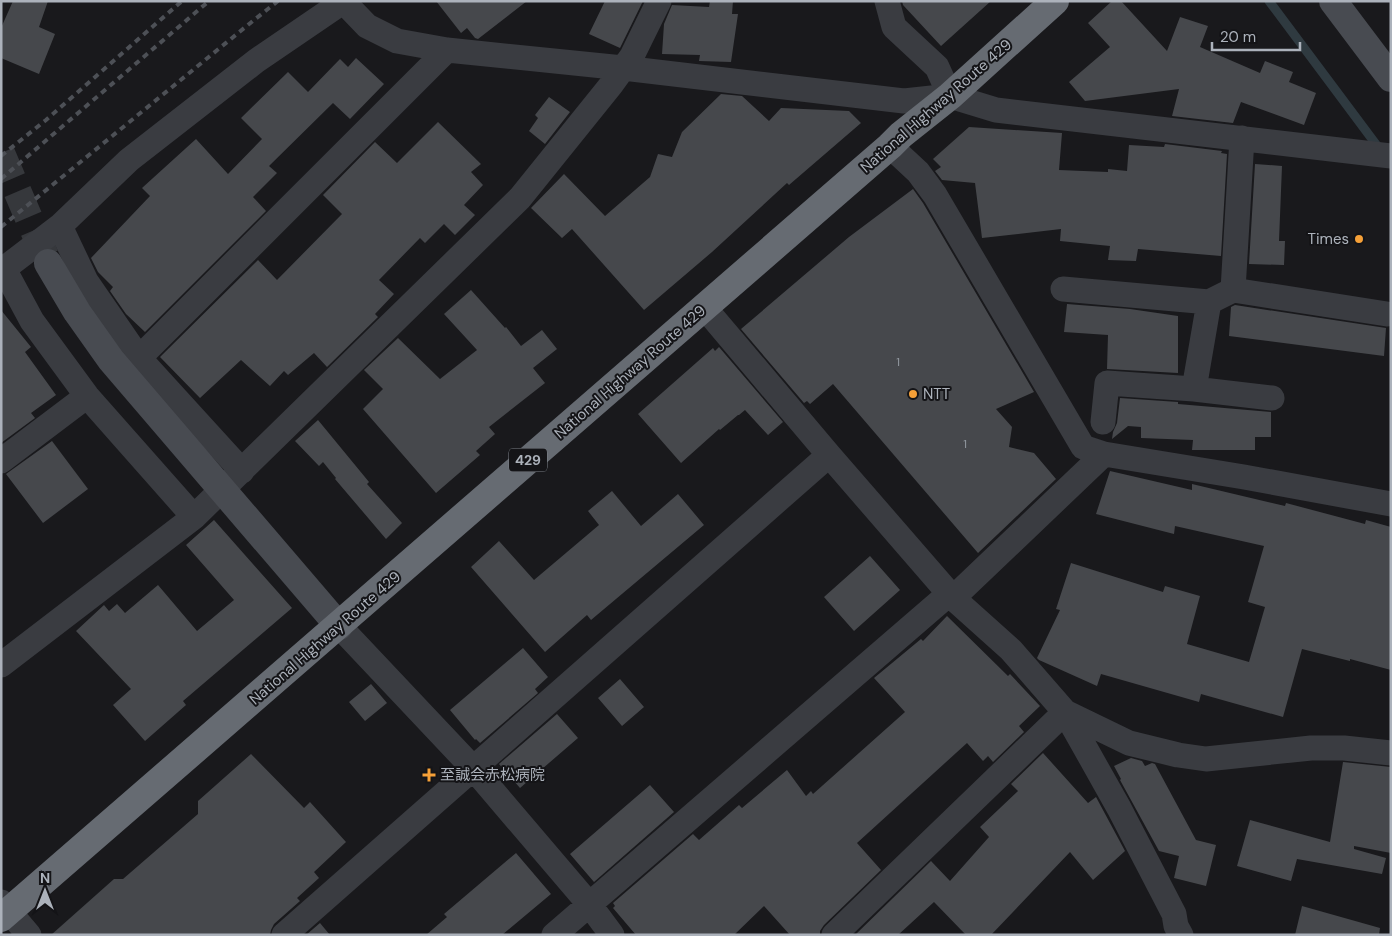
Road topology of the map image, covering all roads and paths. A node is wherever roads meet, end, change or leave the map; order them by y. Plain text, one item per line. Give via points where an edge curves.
1 (344, 1) edge
2 (659, 1) edge
3 (887, 1) edge
4 (1055, 1) edge
5 (1333, 1) edge
6 (447, 50) junction
7 (623, 68) junction
8 (1391, 78) edge
9 (950, 96) junction
10 (1242, 138) junction
11 (890, 146) junction
12 (1379, 155) edge
13 (60, 226) junction
14 (48, 263) tunnel mouth
15 (3, 270) edge
16 (1063, 289) dead end
17 (1233, 290) junction
18 (1208, 302) junction
19 (704, 307) junction
20 (1386, 314) dead end
21 (139, 358) junction
22 (1194, 389) junction
23 (87, 396) junction
24 (1272, 398) dead end
25 (1103, 422) dead end
26 (1104, 454) junction
27 (829, 455) junction
28 (1, 461) edge
29 (242, 471) junction
30 (222, 490) junction
31 (1391, 504) edge
32 (194, 517) junction
33 (951, 595) junction
34 (339, 626) junction
35 (1, 665) edge
36 (1065, 712) junction
37 (1391, 753) edge
38 (473, 768) junction
39 (588, 904) junction
40 (4, 911) edge
41 (29, 935) edge
42 (284, 935) edge
43 (554, 935) edge
44 (612, 935) edge
45 (834, 935) edge
46 (1181, 935) edge

1 - 6 street via 368,26 397,41
1 - 13 street via 256,61 129,160
2 - 7 street
3 - 9 street via 894,27 937,67
4 - 9 highway, National Highway Route 429 / 429
5 - 8 street
6 - 7 street
6 - 21 street
7 - 9 street via 904,101
7 - 29 street via 520,198
9 - 10 street via 996,110
9 - 11 highway, National Highway Route 429 / 429 via 900,134
10 - 12 street
10 - 17 street
11 - 19 highway, National Highway Route 429 / 429
11 - 26 street via 918,172 935,195 1083,447
13 - 15 street
13 - 21 street via 86,281
14 - 30 street via 111,360
15 - 23 street via 32,320
16 - 18 street
17 - 18 street
17 - 20 street
18 - 22 street
19 - 27 street
19 - 34 highway, National Highway Route 429 / 429
21 - 29 street
22 - 24 street
22 - 25 street via 1108,383
23 - 28 street
23 - 32 street
26 - 31 street
26 - 33 street
27 - 33 street
27 - 38 street
29 - 30 street
30 - 32 street
30 - 34 street
32 - 35 street
33 - 36 street via 1011,650
33 - 39 street
34 - 38 street
34 - 40 highway, National Highway Route 429 / 429
36 - 37 street via 1129,743 1197,758 1311,748
36 - 45 street
36 - 46 street via 1119,808 1174,914
38 - 39 street
38 - 42 street
39 - 43 street
39 - 44 street
40 - 41 street

